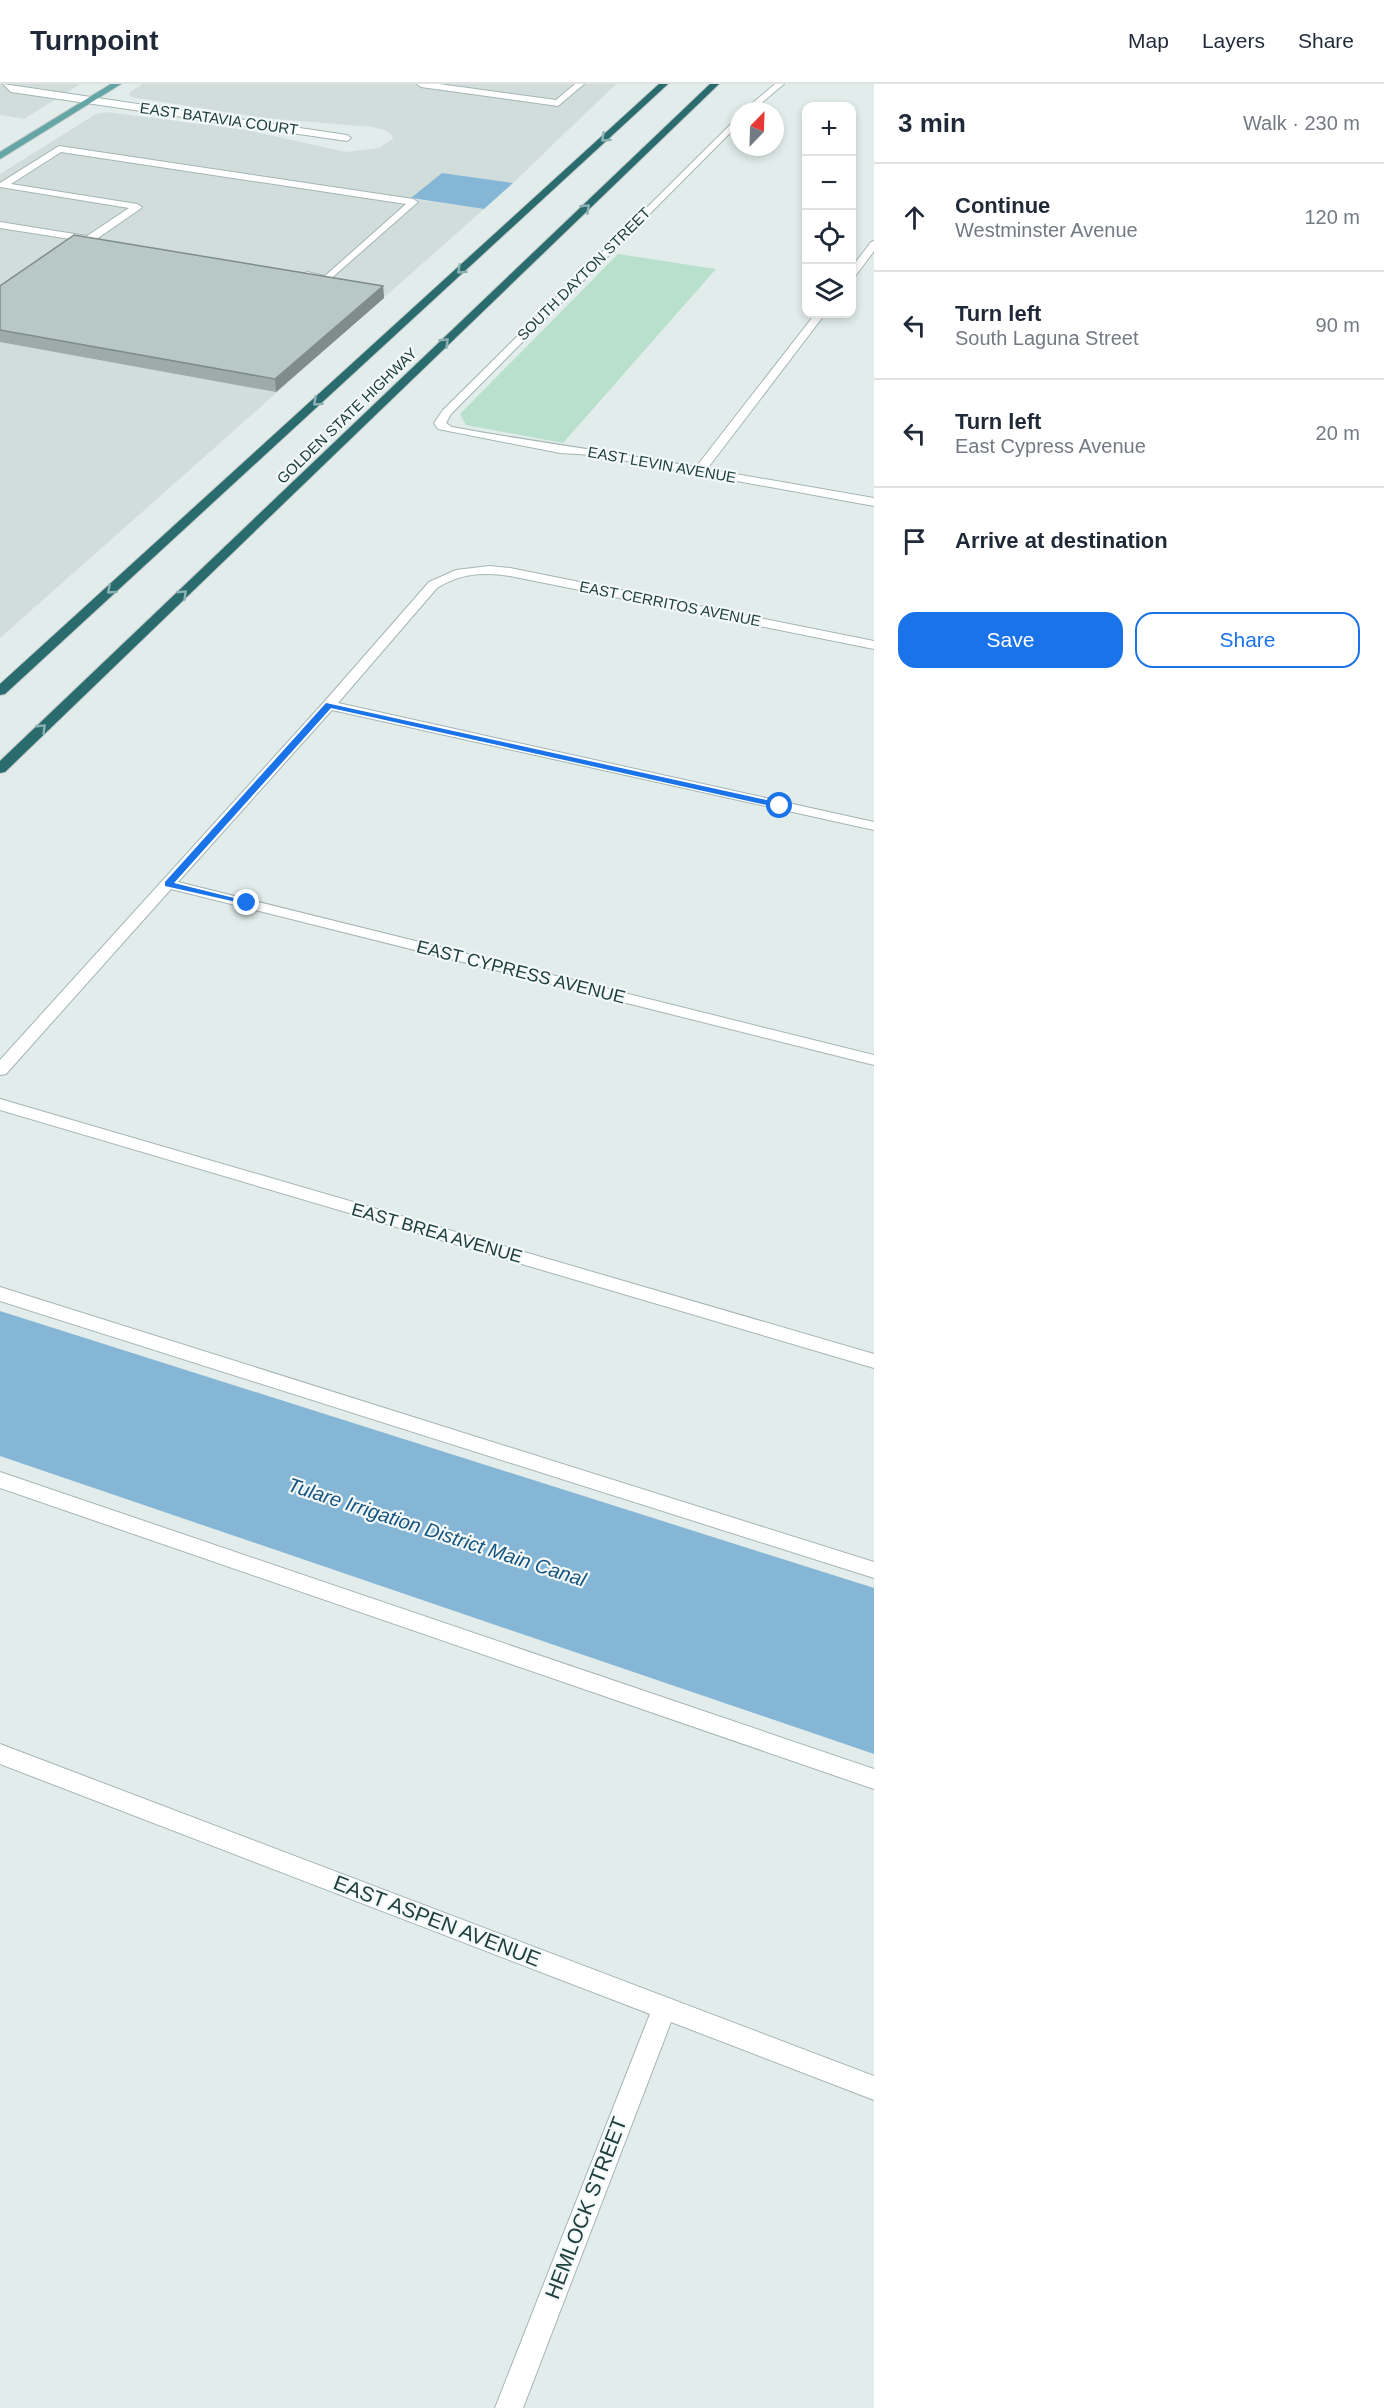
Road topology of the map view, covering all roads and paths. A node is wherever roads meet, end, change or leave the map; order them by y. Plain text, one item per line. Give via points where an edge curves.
1 (8, 84) edge
2 (117, 84) edge
3 (421, 84) edge
4 (514, 84) edge
5 (580, 84) edge
6 (651, 84) edge
7 (664, 84) edge
8 (720, 84) edge
9 (780, 84) edge
10 (712, 87) edge
11 (500, 95) junction
12 (648, 99) junction
13 (90, 101) junction
14 (758, 102) edge
15 (730, 128) edge
16 (347, 138) dead end
17 (0, 156) edge
18 (0, 225) edge
19 (89, 239) junction
20 (111, 243) edge
21 (874, 244) edge
22 (856, 268) edge
23 (293, 273) edge
24 (817, 318) edge
25 (449, 430) joint
26 (699, 471) junction
27 (874, 502) edge
28 (874, 645) edge
29 (0, 691) edge
30 (329, 705) junction
31 (0, 769) edge
32 (874, 826) edge
33 (168, 884) junction
34 (874, 1060) edge
35 (0, 1070) edge
36 (0, 1104) edge
37 (0, 1294) edge
38 (874, 1361) edge
39 (0, 1480) edge
40 (874, 1570) edge
41 (0, 1754) edge
42 (874, 1779) edge
43 (664, 2008) junction
44 (874, 2088) edge
45 (509, 2408) edge

1 - 13 street, EAST BATAVIA COURT via 12,88
2 - 13 main road
3 - 11 street
4 - 11 street
5 - 11 street via 558,103
6 - 12 highway via 646,89
7 - 12 highway, GOLDEN STATE HIGHWAY
8 - 10 highway, GOLDEN STATE HIGHWAY
9 - 14 street
31 -> 10 highway, GOLDEN STATE HIGHWAY
12 -> 29 highway, GOLDEN STATE HIGHWAY
13 - 16 street, EAST BATAVIA COURT
13 - 17 main road
15 - 25 street, SOUTH DAYTON STREET via 447,412 440,423
18 - 19 street
19 - 20 street
19 - 23 street via 137,207 3,186 59,149 413,202 327,279
21 - 22 street
24 - 26 street
25 - 26 street, EAST LEVIN AVENUE
26 - 27 street, EAST LEVIN AVENUE
28 - 30 street, EAST CERRITOS AVENUE via 510,572 465,570 433,585
30 - 32 street
30 - 33 street
33 - 34 street, EAST CYPRESS AVENUE
33 - 35 street
36 - 38 street, EAST BREA AVENUE
37 - 40 street
39 - 42 street
41 - 43 street, EAST ASPEN AVENUE
43 - 44 street, EAST ASPEN AVENUE
43 - 45 street, HEMLOCK STREET

